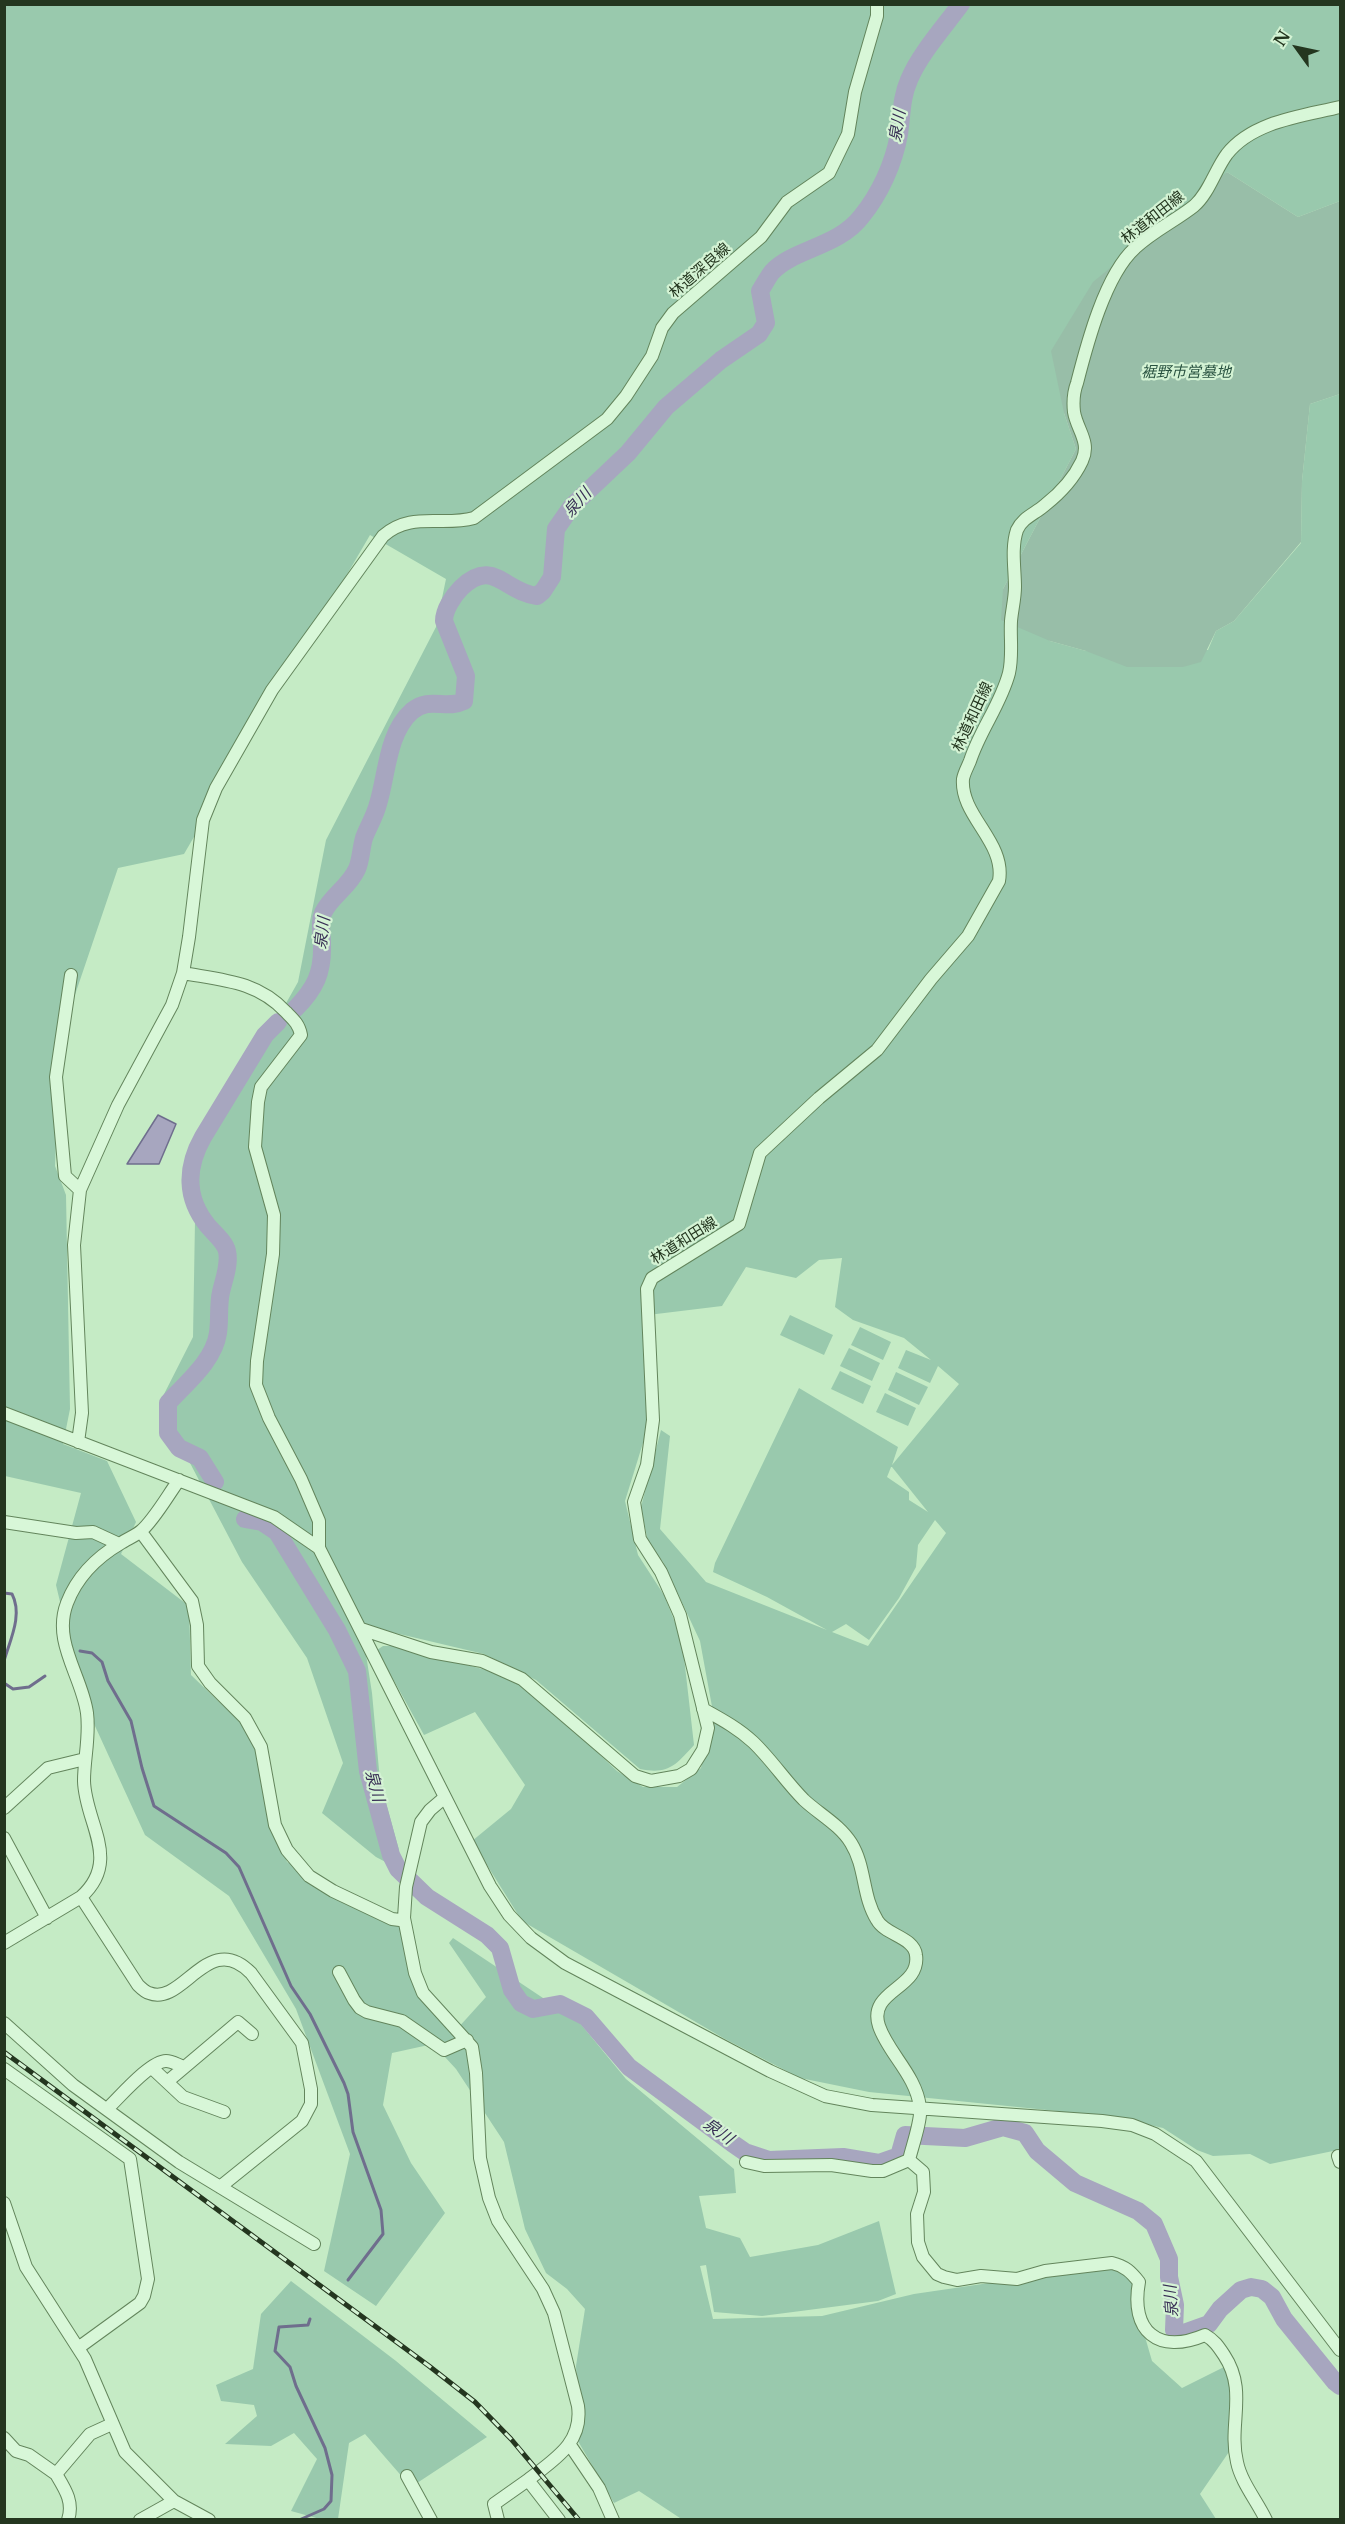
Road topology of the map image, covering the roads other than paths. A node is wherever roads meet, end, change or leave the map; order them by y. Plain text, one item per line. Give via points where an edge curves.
1 (877, 4) edge
2 (1341, 107) edge
3 (183, 973) junction
4 (70, 975) dead end
5 (80, 1190) junction
6 (4, 1413) edge
7 (78, 1442) junction
8 (179, 1480) junction
9 (4, 1522) edge
10 (141, 1532) junction
11 (119, 1544) junction
12 (319, 1548) junction
13 (361, 1629) junction
14 (703, 1709) junction
15 (85, 1759) junction
16 (444, 1798) junction
17 (4, 1808) edge
18 (4, 1838) edge
19 (81, 1897) junction
20 (47, 1918) junction
21 (404, 1918) junction
22 (4, 1943) edge
23 (339, 1972) dead end
24 (4, 2023) edge
25 (252, 2034) dead end
26 (467, 2040) junction
27 (184, 2067) junction
28 (152, 2068) junction
29 (4, 2069) edge
30 (167, 2082) junction
31 (920, 2108) junction
32 (107, 2109) junction
33 (224, 2112) dead end
34 (909, 2160) junction
35 (746, 2162) dead end
36 (220, 2187) junction
37 (4, 2202) edge
38 (9, 2229) edge
39 (314, 2244) dead end
40 (78, 2348) junction
41 (1341, 2349) edge
42 (112, 2424) junction
43 (4, 2438) edge
44 (570, 2445) junction
45 (56, 2474) junction
46 (406, 2476) dead end
47 (528, 2480) junction
48 (174, 2501) junction
49 (68, 2520) edge
50 (140, 2520) edge
51 (208, 2520) edge
52 (431, 2520) edge
53 (498, 2520) edge
54 (559, 2520) edge
55 (613, 2520) edge
56 (1266, 2520) edge

1 - 3 street, 林道深良線 via 848,134 828,173 787,201 760,237 673,313 662,328 652,356 607,419 474,518 417,520 392,528 375,546 272,690 216,788 202,820
2 - 14 street, 林道和田線 via 1257,130 1240,141 1227,154 1195,205 1133,249 1125,259 1104,297 1076,386 1074,409 1086,444 1082,461 1060,493 1024,519 1017,531 1009,672 963,779 970,805 996,852 1001,871 999,881 968,936 877,1050 760,1153 739,1224 652,1278 646,1289 653,1420 647,1465 634,1502 640,1539 661,1572 680,1615
3 - 5 street via 172,1005 118,1105
3 - 12 street via 245,984 274,1000 299,1026 301,1035 261,1087 258,1102 255,1147 274,1215 273,1254 256,1361 256,1385 319,1521
4 - 5 street via 56,1077 65,1176
5 - 7 street via 74,1245 81,1413
6 - 7 street
7 - 8 street
8 - 10 street
8 - 12 street via 274,1517
9 - 11 street via 93,1532
10 - 11 street
10 - 21 street via 192,1601 198,1666 245,1718 261,1747 275,1825 287,1850 309,1876 333,1891 392,1919
11 - 15 street via 83,1574 66,1605 62,1635 87,1711
12 - 13 street
13 - 14 street, 林道和田線 via 431,1652 482,1661 522,1679 635,1776 651,1782 691,1769 703,1750 708,1728
13 - 16 street
14 - 31 street via 753,1742 804,1800 843,1833 861,1866 868,1903 877,1922 916,1952 917,1964 911,1976 884,1997 878,2007 879,2025 911,2081
15 - 17 street via 48,1768
15 - 19 street via 86,1797 101,1855 95,1879
16 - 21 street via 421,1822 406,1887
16 - 31 street via 509,1915 531,1938 565,1963 803,2087 848,2102
18 - 20 street
19 - 20 street
19 - 36 street via 138,1985 149,1993 168,1992 218,1959 231,1959 242,1963 251,1973 302,2043 311,2089 311,2104 302,2121
20 - 22 street
21 - 26 street via 421,1991
23 - 26 street via 354,2000 367,2012 402,2021 444,2050
24 - 32 street via 73,2085
25 - 27 street via 238,2022
26 - 44 street via 475,2059 484,2177 498,2221 538,2280 554,2313 579,2418
27 - 28 street via 163,2061
27 - 30 street
28 - 30 street
28 - 32 street
29 - 40 street via 130,2159 148,2279 144,2296 140,2303
30 - 33 street via 183,2097
31 - 34 street
31 - 41 street via 1132,2125 1176,2146 1196,2161
32 - 36 street
34 - 35 street via 883,2171
34 - 56 street via 923,2172 918,2242 923,2257 937,2274 957,2280 981,2276 1017,2279 1045,2271 1122,2265 1139,2282 1136,2302 1141,2324 1149,2334 1178,2343 1205,2335 1214,2340 1235,2378 1238,2466
36 - 39 street
37 - 38 street
38 - 40 street via 26,2267
40 - 42 street
42 - 45 street via 90,2434
42 - 48 street via 130,2460
43 - 45 street via 16,2451 29,2455
44 - 47 street
44 - 55 street via 599,2488
45 - 49 street via 71,2509
46 - 52 street
47 - 53 street via 494,2505
47 - 54 street
48 - 50 street
48 - 51 street

